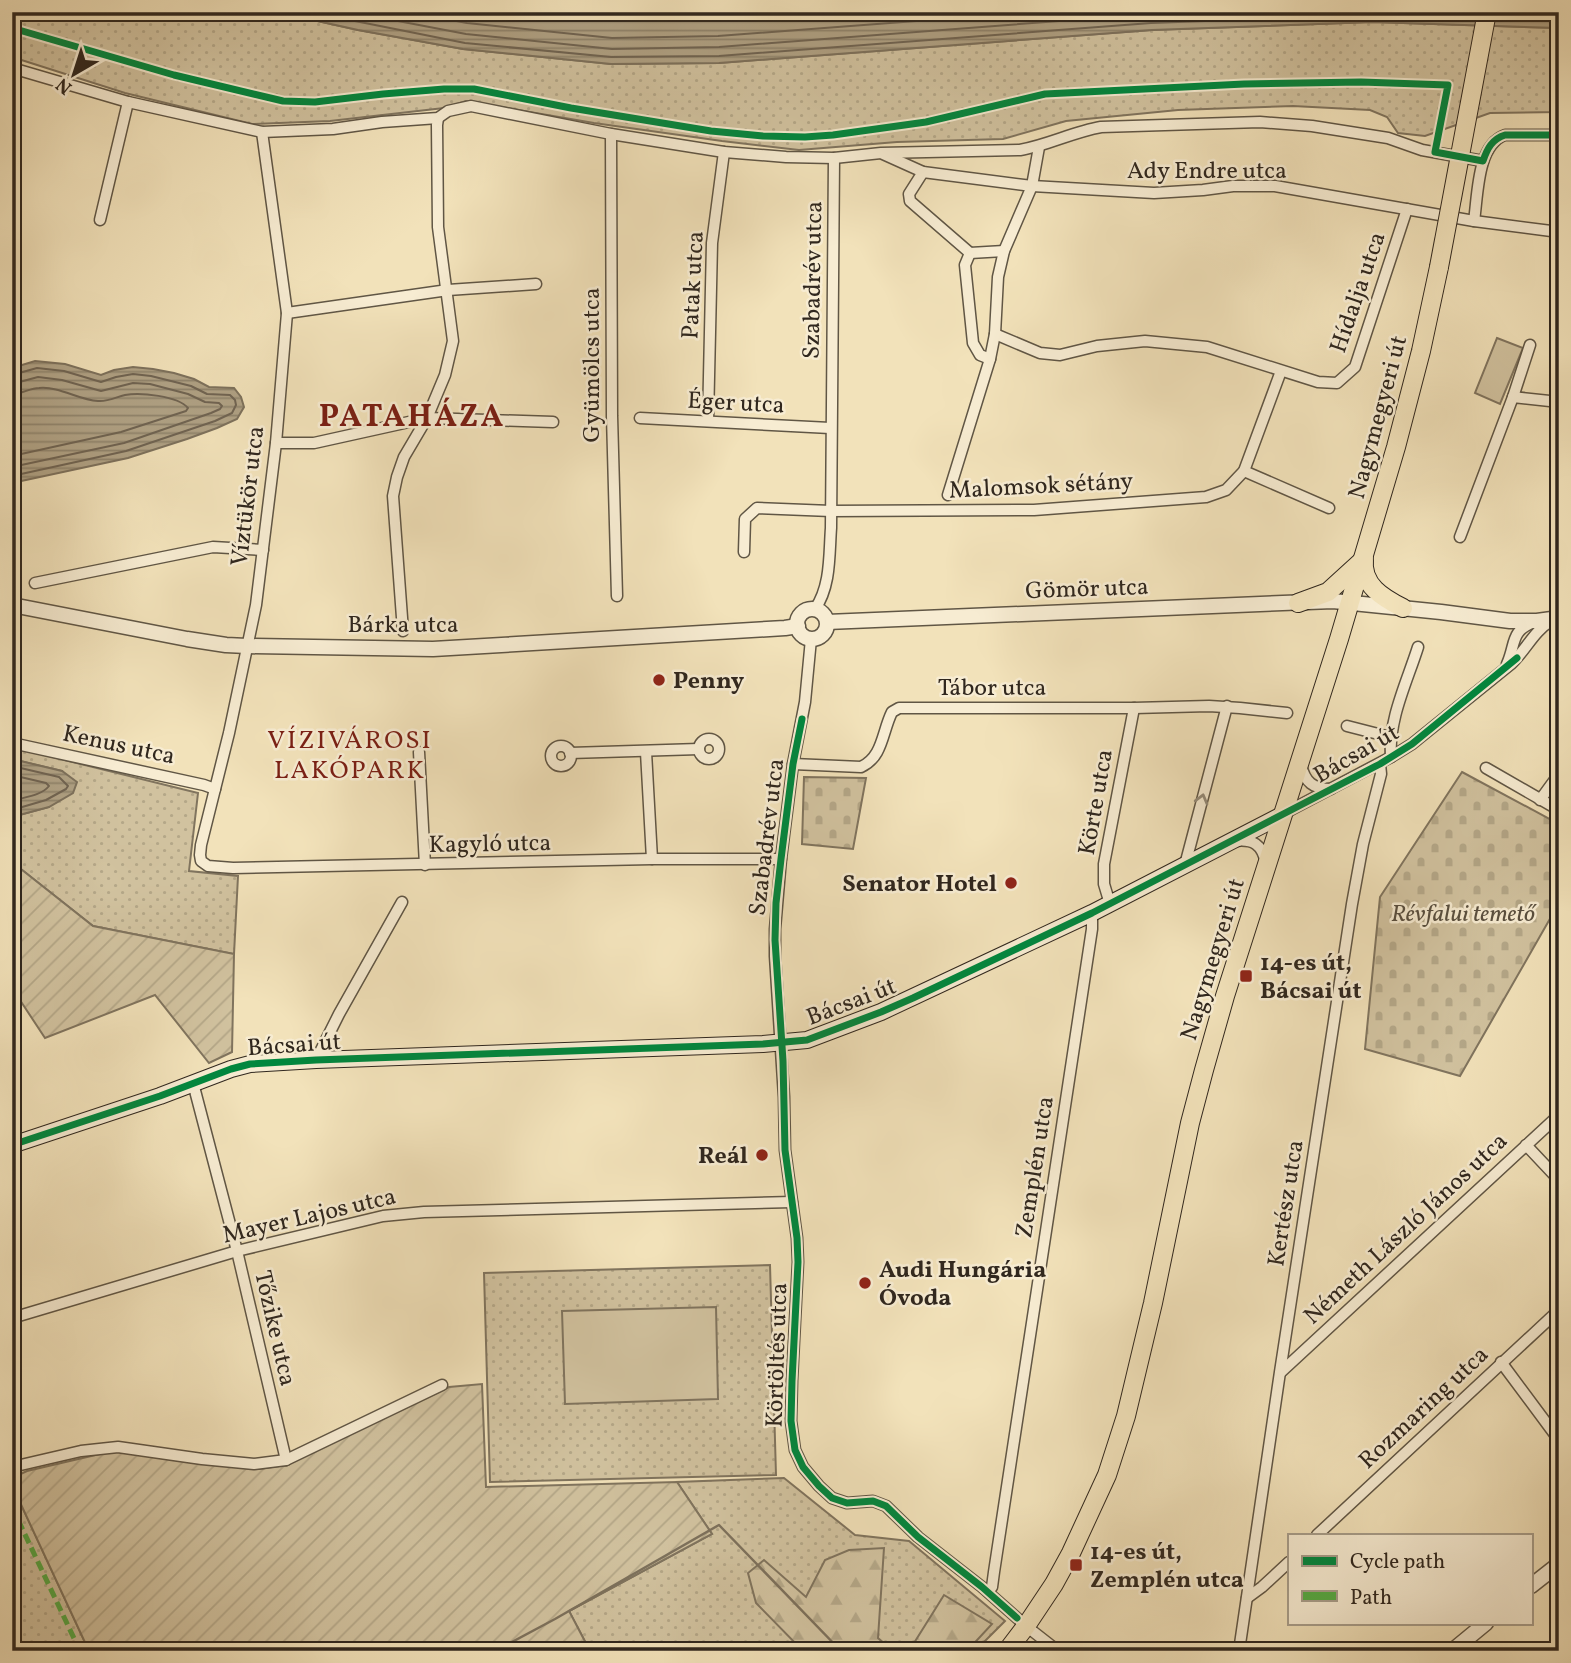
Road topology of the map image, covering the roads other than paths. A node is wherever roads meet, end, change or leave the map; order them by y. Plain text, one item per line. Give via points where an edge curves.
1 (1487, 12) edge
2 (13, 71) edge
3 (128, 102) junction
4 (438, 118) junction
5 (262, 132) junction
6 (611, 134) junction
7 (1559, 135) edge
8 (1039, 147) junction
9 (724, 152) junction
10 (881, 153) junction
11 (834, 158) junction
12 (1483, 161) junction
13 (923, 172) junction
14 (1032, 186) junction
15 (1408, 209) junction
16 (100, 220) dead end
17 (1474, 220) junction
18 (1559, 232) edge
19 (1004, 251) junction
20 (970, 253) junction
21 (536, 284) dead end
22 (448, 290) junction
23 (287, 313) junction
24 (995, 334) junction
25 (1530, 345) dead end
26 (990, 359) junction
27 (1280, 371) junction
28 (1513, 397) junction
29 (1559, 402) edge
30 (427, 418) junction
31 (640, 418) dead end
32 (708, 421) junction
33 (553, 422) dead end
34 (831, 428) junction
35 (276, 443) junction
36 (1244, 471) junction
37 (948, 495) dead end
38 (1329, 508) dead end
39 (831, 511) junction
40 (1460, 537) dead end
41 (262, 550) junction
42 (744, 552) dead end
43 (1364, 556) junction
44 (35, 583) dead end
45 (617, 596) dead end
46 (1298, 603) junction
47 (1349, 603) junction
48 (12, 605) edge
49 (1403, 608) junction
50 (815, 609) junction
51 (1491, 618) junction
52 (1556, 619) edge
53 (1537, 621) junction
54 (827, 622) junction
55 (797, 626) junction
56 (403, 631) dead end
57 (1514, 638) junction
58 (811, 639) junction
59 (247, 646) junction
60 (1418, 647) dead end
61 (1503, 670) junction
62 (1227, 706) junction
63 (1134, 708) junction
64 (1287, 713) dead end
65 (1348, 726) dead end
66 (1390, 737) junction
67 (12, 743) edge
68 (699, 749) dead end
69 (419, 752) dead end
70 (646, 752) junction
71 (570, 753) dead end
72 (1391, 757) junction
73 (1301, 760) junction
74 (793, 764) junction
75 (1380, 764) junction
76 (1486, 768) dead end
77 (1559, 774) edge
78 (215, 789) junction
79 (1334, 789) junction
80 (1541, 800) junction
81 (1559, 810) edge
82 (1282, 815) junction
83 (1229, 842) junction
84 (652, 859) junction
85 (781, 859) junction
86 (201, 861) joint
87 (425, 865) junction
88 (1185, 865) junction
89 (1265, 872) junction
90 (402, 902) dead end
91 (1110, 904) junction
92 (1093, 913) junction
93 (781, 1043) junction
94 (316, 1060) junction
95 (193, 1083) junction
96 (1559, 1115) edge
97 (12, 1145) edge
98 (1526, 1145) junction
99 (1559, 1180) edge
100 (792, 1202) junction
101 (237, 1251) junction
102 (1559, 1310) edge
103 (12, 1318) edge
104 (1502, 1363) junction
105 (1280, 1372) junction
106 (443, 1385) dead end
107 (1559, 1440) edge
108 (286, 1460) junction
109 (12, 1467) edge
110 (1318, 1534) edge
111 (1288, 1563) edge
112 (1559, 1564) edge
113 (1532, 1585) edge
114 (988, 1592) junction
115 (1247, 1598) junction
116 (1485, 1624) edge
117 (1026, 1626) junction
118 (1007, 1651) edge
119 (1058, 1651) edge
120 (1239, 1651) edge
121 (1452, 1651) edge

1 - 43 main road, Nagymegyeri út, bridge via 1440,267
2 - 3 street
3 - 5 street
3 - 16 street
4 - 5 street via 333,130
4 - 6 street via 471,106
4 - 22 street via 438,227
5 - 23 street, Víztükör utca
6 - 9 street
6 - 45 street, Gyümölcs utca
7 - 12 street via 1505,135 1491,144
8 - 10 street
8 - 12 street via 1101,127 1260,122 1388,138 1422,150
8 - 14 street
9 - 11 street
9 - 32 street, Patak utca via 712,243
10 - 11 street
10 - 13 street, Ady Endre utca
11 - 34 street, Szabadrév utca
12 - 17 street
13 - 14 street, Ady Endre utca
13 - 20 street via 909,194 910,201
14 - 15 street, Ady Endre utca via 1154,193 1275,186
14 - 19 street
15 - 17 street, Ady Endre utca
15 - 27 street, Hídalja utca via 1355,367 1337,383
17 - 18 street, Ady Endre utca
19 - 20 street
19 - 24 street
20 - 26 street via 965,265 973,343
21 - 22 street
22 - 23 street
22 - 30 street via 453,341 446,375
23 - 35 street, Víztükör utca
24 - 26 street
24 - 27 street via 1041,353 1060,355 1145,341 1207,347
25 - 28 street
26 - 37 street
27 - 36 street
28 - 29 street
28 - 40 street
30 - 33 street
30 - 35 street via 314,443
30 - 56 street via 404,457 393,496
31 - 32 street, Éger utca
32 - 34 street, Éger utca
34 - 39 street, Szabadrév utca
35 - 41 street, Víztükör utca
36 - 38 street
36 - 39 street, Malomsok sétány via 1226,490 1206,496 1034,510
39 - 42 street, Malomsok sétány via 757,508 745,519
39 - 50 street, Szabadrév utca via 828,573 823,598
41 - 44 street via 213,547
41 - 59 street, Víztükör utca
43 - 46 main road via 1328,592
43 - 47 main road, Nagymegyeri út
43 - 49 main road via 1371,585
46 - 47 street, Gömör utca
46 - 54 street, Gömör utca
47 - 49 street, Gömör utca
47 - 73 main road, Nagymegyeri út
48 - 59 street, Bárka utca
49 - 51 street, Gömör utca
50 - 54 street
50 - 55 street via 802,613
51 - 53 street, Gömör utca
51 - 57 street
52 - 53 street, Gömör utca
52 - 61 street, Bácsai út via 1542,626
53 - 57 street via 1521,628
54 - 58 street via 824,633
55 - 58 street
55 - 59 street, Bárka utca via 433,649
57 - 61 street
58 - 74 street, Szabadrév utca
59 - 78 street, Víztükör utca
60 - 66 street
61 - 72 street, Bácsai út
62 - 63 street, Tábor utca
62 - 64 street, Tábor utca
88 -> 62 street
63 - 74 street, Tábor utca via 899,708 891,712 870,763
63 - 91 street, Körte utca via 1104,864
65 - 66 street
66 - 72 street
67 - 78 street, Kenus utca
68 - 70 street
69 - 87 street
70 - 71 street
70 - 84 street
72 - 75 street, Bácsai út
73 - 79 street, Bácsai út via 1312,785
73 - 82 main road, Nagymegyeri út
74 - 85 street, Szabadrév utca
75 - 79 street, Bácsai út
75 - 105 street, Kertész utca via 1352,904
76 - 80 street
77 - 80 street
78 - 86 street, Víztükör utca
79 - 82 street, Bácsai út
80 - 81 street
82 - 83 main road, Bácsai út
82 - 89 main road, Nagymegyeri út
83 - 88 main road, Bácsai út
83 - 89 street via 1256,844 1264,854
84 - 85 street, Kagyló utca
84 - 87 street, Kagyló utca
85 - 93 street, Szabadrév utca via 775,940
86 - 87 street, Kagyló utca via 233,868
88 - 91 main road, Bácsai út
89 - 117 main road, Nagymegyeri út via 1224,996 1190,1123 1126,1416 1080,1536
90 - 94 street
91 - 92 main road, Bácsai út
92 - 93 main road, Bácsai út via 881,1012 807,1040
92 - 114 street, Zemplén utca
93 - 94 main road, Bácsai út
93 - 100 street, Körtöltés utca
94 - 95 main road, Bácsai út via 250,1064
95 - 97 main road, Bácsai út
95 - 101 street, Tőzike utca
96 - 98 street, Németh László János utca
98 - 99 street
98 - 105 street, Németh László János utca
100 - 101 street, Mayer Lajos utca via 410,1213
100 - 114 street, Körtöltés utca via 798,1262 791,1421 794,1450 832,1497 846,1503 873,1500 886,1506
101 - 103 street, Mayer Lajos utca
101 - 108 street, Tőzike utca
102 - 104 street, Rozmaring utca
104 - 107 street
104 - 110 street, Rozmaring utca
105 - 115 street, Kertész utca
106 - 108 street
108 - 109 street via 254,1464 118,1447
111 - 115 street
112 - 113 street
114 - 117 street, Körtöltés utca
115 - 120 street, Kertész utca
116 - 121 street
117 - 118 main road, Nagymegyeri út
117 - 119 street

